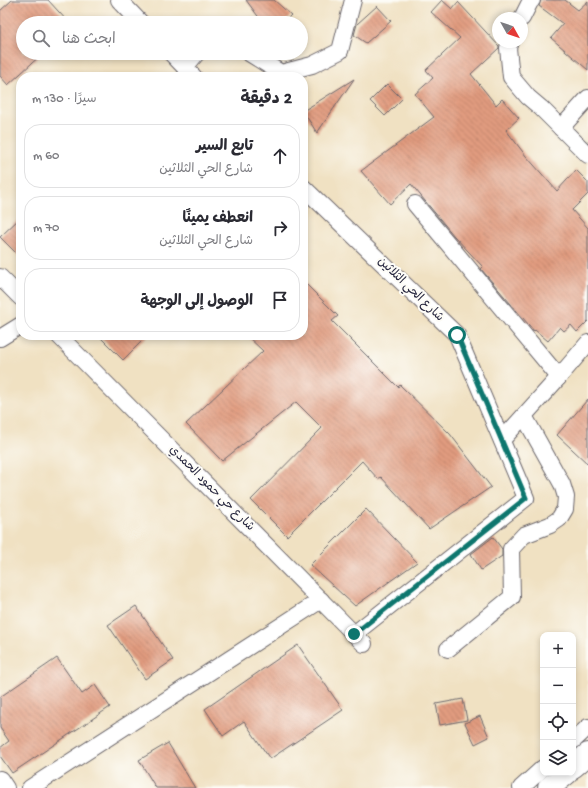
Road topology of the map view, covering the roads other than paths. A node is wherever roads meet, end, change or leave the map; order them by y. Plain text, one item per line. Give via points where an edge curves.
1 (119, 0) edge
2 (353, 0) edge
3 (532, 0) edge
4 (525, 12) edge
5 (134, 16) edge
6 (508, 48) edge
7 (178, 60) edge
8 (194, 60) edge
9 (260, 60) edge
10 (189, 72) edge
11 (279, 72) edge
12 (285, 72) edge
13 (588, 98) edge
14 (561, 128) junction
15 (588, 155) edge
16 (308, 192) edge
17 (415, 204) dead end
18 (0, 277) edge
19 (16, 293) edge
20 (16, 328) edge
21 (0, 338) edge
22 (63, 340) edge
23 (587, 345) edge
24 (559, 377) junction
25 (524, 416) junction
26 (502, 440) junction
27 (321, 600) junction
28 (359, 639) joint
29 (448, 649) dead end
30 (588, 727) edge
31 (574, 740) edge
32 (588, 754) edge
33 (576, 764) edge
34 (540, 771) edge
35 (564, 776) edge
36 (0, 779) edge
37 (6, 788) edge
38 (30, 788) edge
39 (520, 788) edge
40 (550, 788) edge

1 - 5 street
2 - 12 street via 340,51 312,65
3 - 4 street
6 - 14 street via 511,77
7 - 10 street
8 - 10 street
9 - 11 street
13 - 14 street
14 - 15 street
16 - 26 street, شارع الحي الثلاثين via 457,335
17 - 24 street
18 - 19 street
20 - 21 street
22 - 27 street, شارع حي حمود الحمدي
23 - 24 street
24 - 25 street
25 - 26 street
25 - 29 street via 562,484 566,497 565,509 559,519 524,536 511,549 512,597
26 - 28 street, شارع الحي الثلاثين via 526,498
27 - 28 street, شارع حي حمود الحمدي
27 - 38 street
30 - 31 street
32 - 33 main road
34 - 39 street
35 - 40 main road
36 - 37 street

